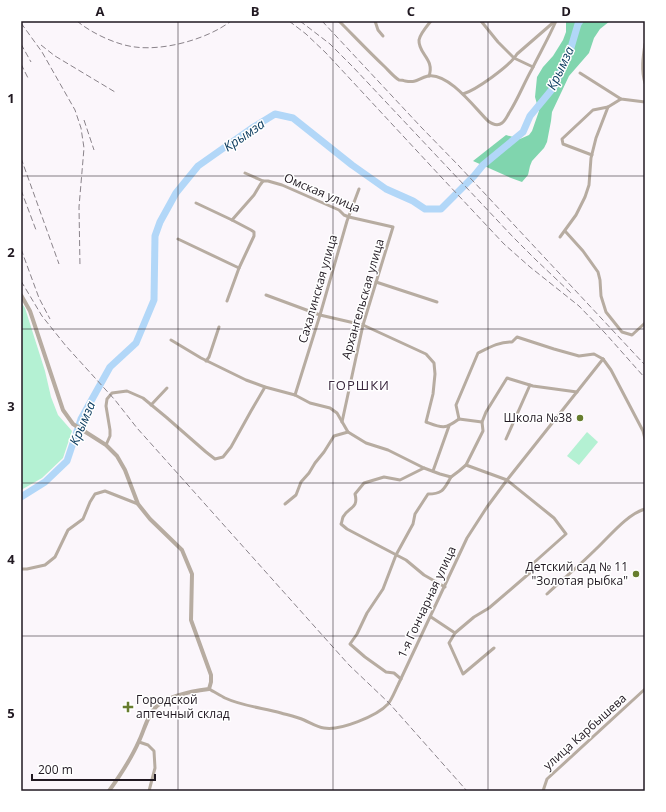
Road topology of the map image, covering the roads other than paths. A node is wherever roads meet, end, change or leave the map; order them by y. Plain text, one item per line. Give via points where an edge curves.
1 (339, 21) edge
2 (375, 21) edge
3 (431, 21) edge
4 (481, 21) edge
5 (554, 21) edge
6 (383, 36) dead end
7 (645, 44) edge
8 (514, 58) junction
9 (533, 67) junction
10 (580, 73) dead end
11 (429, 76) junction
12 (645, 83) edge
13 (463, 94) junction
14 (621, 99) junction
15 (645, 102) edge
16 (608, 107) junction
17 (592, 155) junction
18 (245, 173) dead end
19 (264, 181) junction
20 (359, 189) dead end
21 (196, 203) dead end
22 (349, 217) junction
23 (232, 220) junction
24 (393, 227) joint
25 (565, 231) junction
26 (560, 237) dead end
27 (178, 239) dead end
28 (239, 268) junction
29 (376, 282) junction
30 (21, 295) edge
31 (266, 295) dead end
32 (227, 301) dead end
33 (438, 302) dead end
34 (320, 315) junction
35 (645, 324) edge
36 (363, 325) junction
37 (219, 327) dead end
38 (171, 340) dead end
39 (603, 359) junction
40 (206, 361) junction
41 (530, 385) junction
42 (265, 387) junction
43 (167, 388) dead end
44 (576, 392) junction
45 (295, 395) junction
46 (151, 405) junction
47 (458, 418) junction
48 (342, 422) junction
49 (482, 422) junction
50 (449, 426) junction
51 (348, 432) junction
52 (506, 439) dead end
53 (645, 439) edge
54 (106, 445) junction
55 (466, 465) junction
56 (424, 468) junction
57 (433, 471) junction
58 (450, 477) junction
59 (507, 480) junction
60 (138, 504) junction
61 (285, 504) dead end
62 (645, 509) edge
63 (396, 555) junction
64 (21, 569) edge
65 (444, 587) junction
66 (547, 594) dead end
67 (431, 617) junction
68 (455, 633) junction
69 (494, 648) dead end
70 (401, 679) junction
71 (209, 689) junction
72 (645, 689) edge
73 (139, 742) junction
74 (109, 791) edge
75 (148, 791) edge
76 (543, 791) edge

1 - 11 street via 398,80 414,82
2 - 6 street
3 - 11 street via 419,41 431,67
4 - 8 street
5 - 8 street
5 - 9 street via 546,44
7 - 12 street via 642,74
8 - 9 street
8 - 13 street via 484,83
9 - 13 street via 502,123 491,124
10 - 14 street
11 - 13 street via 448,81
14 - 15 street
14 - 16 street
16 - 17 street
16 - 17 street via 593,110 562,139 563,144
17 - 25 street via 587,192
18 - 19 street, Омская улица
19 - 22 street, Омская улица via 282,185 339,210
19 - 23 street
20 - 22 street, Сахалинская улица
21 - 23 street
22 - 24 street, Омская улица
22 - 34 street, Сахалинская улица
23 - 28 street via 254,232
24 - 29 street, Архангельская улица
25 - 26 street
25 - 35 street via 598,272 606,312 622,332 632,335
27 - 28 street
28 - 32 street
29 - 33 street
29 - 36 street, Архангельская улица
30 - 54 street via 30,311 63,410 73,424
31 - 34 street
34 - 36 street
34 - 45 street, Сахалинская улица
36 - 48 street, Архангельская улица
36 - 50 street via 426,354 434,363 433,394 426,422 441,428
37 - 40 street
38 - 40 street
39 - 44 street, 1-я Гончарная улица
39 - 47 street via 594,354 579,356 517,337 512,342 488,348 478,353 456,405
39 - 53 street
40 - 42 street
41 - 44 street
41 - 49 street via 506,378
41 - 52 street
42 - 45 street
42 - 46 street via 231,447 223,457 216,459
43 - 46 street
44 - 59 street, 1-я Гончарная улица
45 - 48 street via 310,403 330,408 337,413
46 - 54 street via 143,398 127,391 112,393 107,399 106,406 110,436
47 - 49 street
47 - 50 street
48 - 51 street
49 - 55 street via 483,431
50 - 57 street
51 - 56 street via 366,443 388,450
51 - 61 street via 334,436 309,474 300,482 296,495
54 - 60 street via 117,456 125,470
55 - 58 street
55 - 59 street
56 - 57 street
56 - 63 street via 400,480 384,477 364,483 355,494 354,506 343,517 341,524 347,529
57 - 58 street
58 - 63 street via 444,489 436,494 428,494 415,514 413,524
59 - 65 street, 1-я Гончарная улица via 467,538
59 - 68 street via 554,518 566,534 529,567 532,571
60 - 64 street via 105,491 95,494 83,518 68,530 55,557 45,565
60 - 71 street via 150,520 182,550 192,574 191,620 211,675
62 - 66 street via 638,511 615,530
63 - 65 street
63 - 70 street via 383,589 350,644 386,672 394,673
65 - 67 street, 1-я Гончарная улица
67 - 68 street
67 - 70 street, 1-я Гончарная улица
68 - 69 street via 449,643 463,674
70 - 71 street, 1-я Гончарная улица via 382,710 358,722 326,729 282,713 226,698
71 - 73 street via 193,691 162,702 153,710
72 - 76 street, улица Карбышева via 547,779
73 - 74 street
73 - 75 street via 148,745 154,751 155,768

